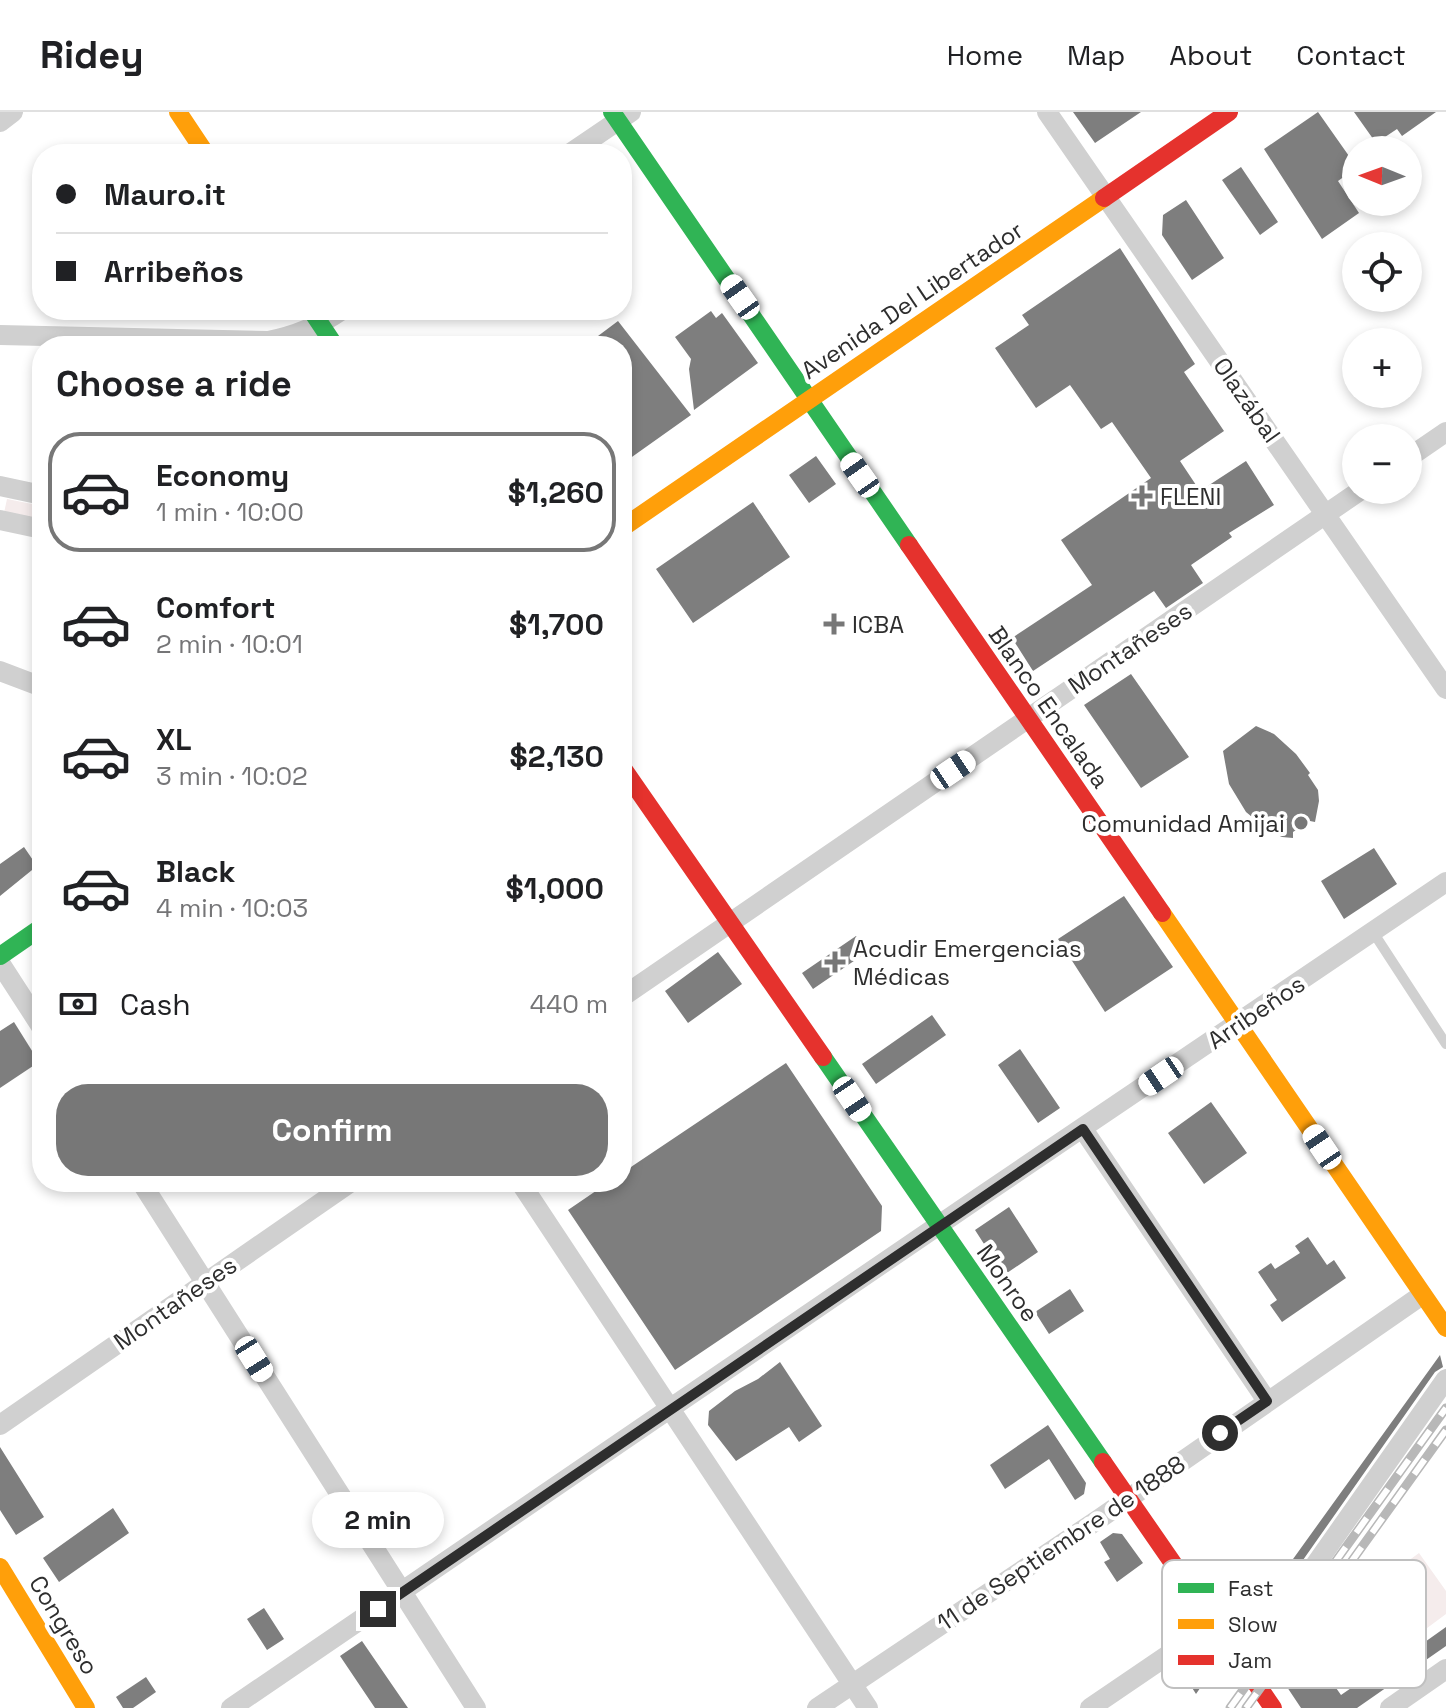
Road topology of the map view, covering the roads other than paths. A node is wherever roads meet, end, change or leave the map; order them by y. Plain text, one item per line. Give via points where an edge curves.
1 (13, 112) edge
2 (178, 112) edge
3 (1047, 112) edge
4 (1229, 112) edge
5 (620, 115) edge
6 (0, 122) edge
7 (199, 144) edge
8 (582, 144) edge
9 (1105, 197) junction
10 (312, 320) edge
11 (0, 335) edge
12 (35, 336) edge
13 (288, 336) edge
14 (809, 400) junction
15 (1446, 432) edge
16 (1422, 448) edge
17 (0, 486) edge
18 (32, 493) edge
19 (1342, 503) edge
20 (1327, 513) junction
21 (0, 520) edge
22 (632, 521) edge
23 (32, 527) edge
24 (0, 671) edge
25 (32, 683) edge
26 (1446, 689) edge
27 (1028, 718) junction
28 (632, 781) edge
29 (1446, 882) edge
30 (731, 922) junction
31 (1373, 932) junction
32 (32, 934) edge
33 (0, 956) edge
34 (0, 963) edge
35 (632, 990) edge
36 (32, 1013) edge
37 (1239, 1024) junction
38 (1446, 1044) edge
39 (1083, 1129) junction
40 (147, 1192) edge
41 (336, 1192) edge
42 (527, 1192) edge
43 (938, 1225) junction
44 (205, 1281) junction
45 (1422, 1295) junction
46 (1443, 1317) edge
47 (1446, 1379) edge
48 (1267, 1401) junction
49 (670, 1409) junction
50 (0, 1425) edge
51 (1127, 1498) junction
52 (1171, 1560) edge
53 (1319, 1560) edge
54 (0, 1567) edge
55 (402, 1592) junction
56 (1162, 1659) edge
57 (1446, 1669) edge
58 (1426, 1683) edge
59 (852, 1684) junction
60 (1259, 1688) edge
61 (1419, 1688) edge
62 (86, 1708) edge
63 (231, 1708) edge
64 (476, 1708) edge
65 (817, 1708) edge
66 (868, 1708) edge
67 (1090, 1708) edge
68 (1273, 1708) edge
69 (1390, 1708) edge

1 - 6 street
2 - 7 main road
3 - 9 street, Olazábal
4 - 9 main road, Avenida Del Libertador
5 - 8 street
5 - 14 main road, Blanco Encalada
9 - 14 main road, Avenida Del Libertador
9 - 20 street, Olazábal
10 - 13 street
11 - 12 street
14 - 22 main road, Avenida Del Libertador
14 - 27 main road, Blanco Encalada
15 - 16 street
17 - 18 street
19 - 20 street, Montañeses
20 - 26 street, Olazábal
20 - 27 street, Montañeses
21 - 23 street
24 - 25 street
27 - 30 street, Montañeses
27 - 37 main road, Blanco Encalada
28 - 30 main road, Monroe
29 - 31 street, Arribeños
30 - 35 street, Montañeses
30 - 43 main road, Monroe
31 - 37 street, Arribeños
31 - 38 lane
32 - 33 main road
34 - 36 street
37 - 39 street, Arribeños
37 - 45 main road, Blanco Encalada
39 - 43 street, Arribeños
39 - 48 street
40 - 44 street
41 - 44 street, Montañeses
42 - 49 street
43 - 49 street, Arribeños
43 - 51 main road, Monroe
44 - 50 street, Montañeses
44 - 55 street
45 - 46 main road, Blanco Encalada
45 - 48 street, 11 de Septiembre de 1888
47 - 53 street
48 - 51 street, 11 de Septiembre de 1888
49 - 55 street, Arribeños
49 - 59 street
51 - 52 main road, Monroe
51 - 59 street, 11 de Septiembre de 1888
54 - 62 main road, Congreso
55 - 63 street, Arribeños
55 - 64 street
56 - 67 street
57 - 58 street
59 - 65 street, 11 de Septiembre de 1888
59 - 66 street
60 - 68 main road, Monroe
61 - 69 street

